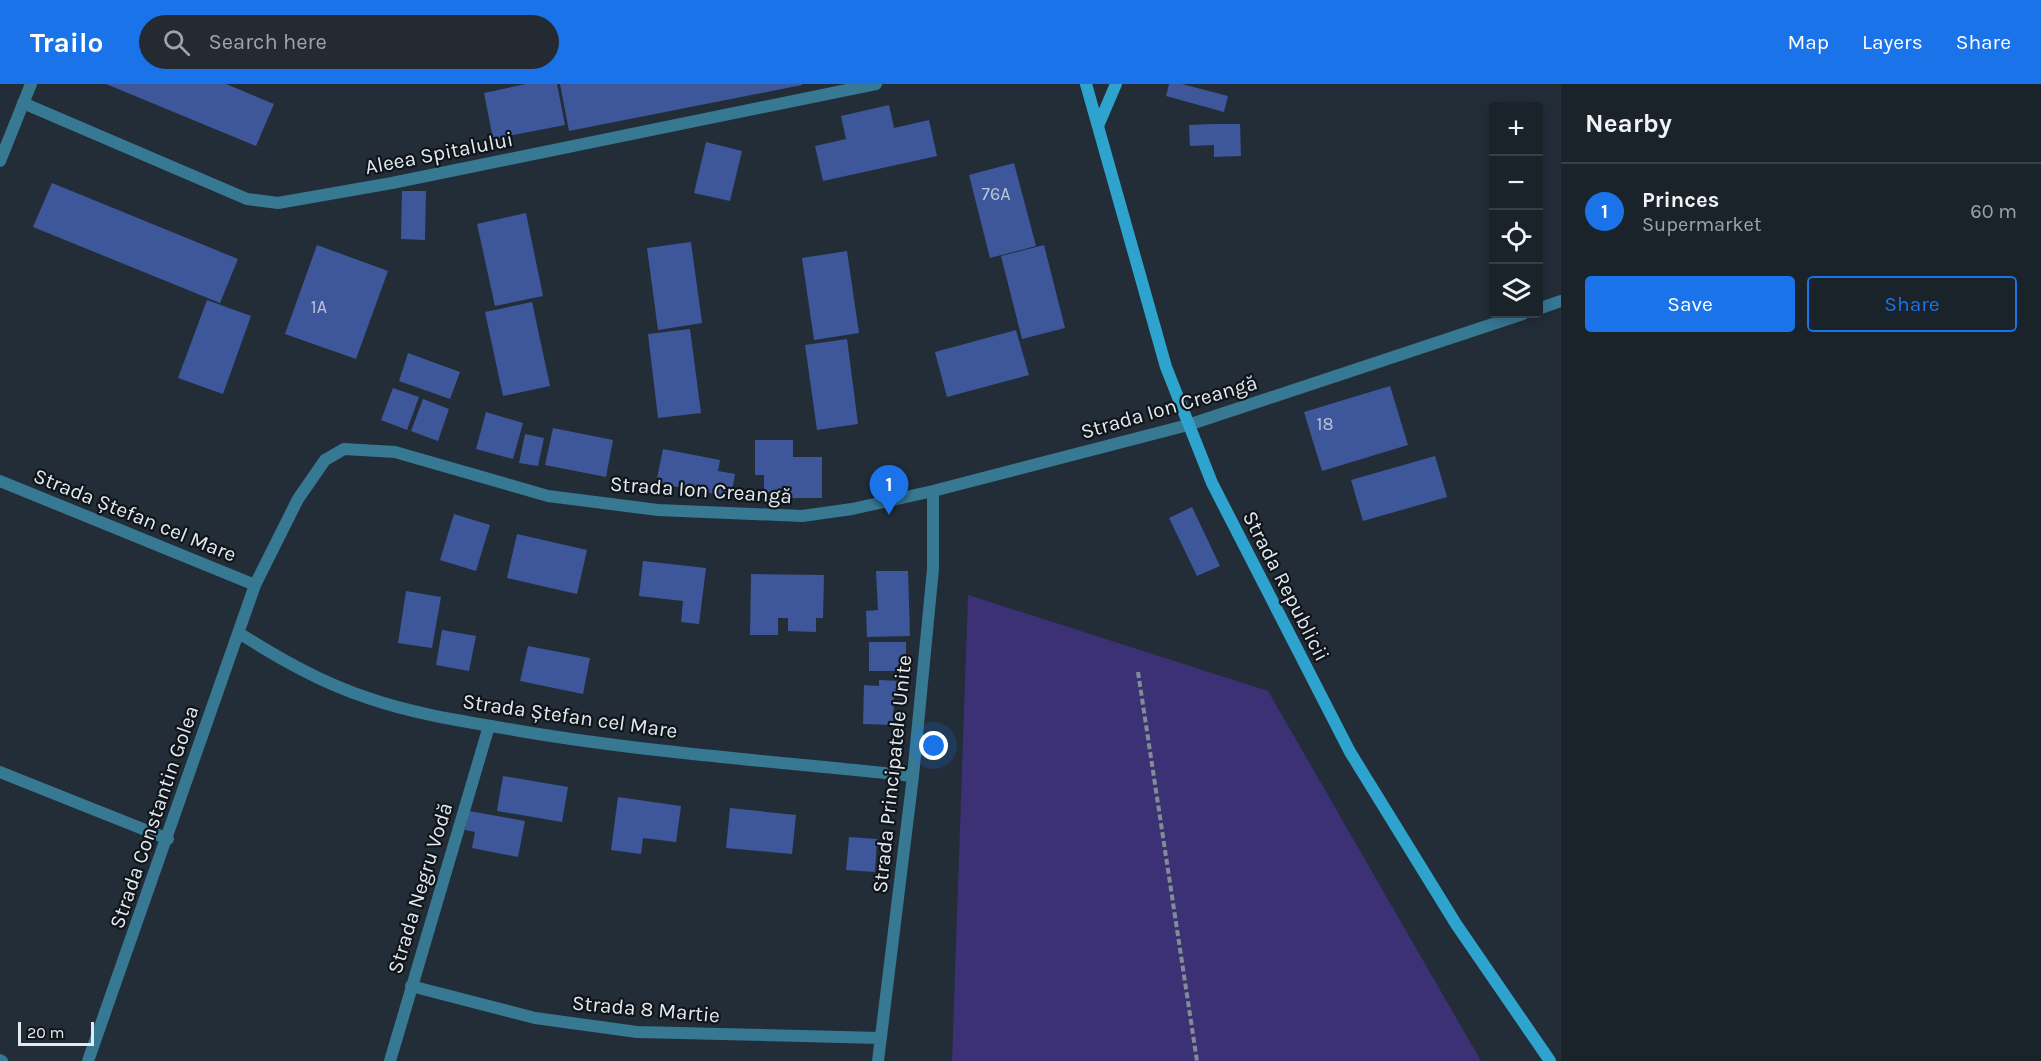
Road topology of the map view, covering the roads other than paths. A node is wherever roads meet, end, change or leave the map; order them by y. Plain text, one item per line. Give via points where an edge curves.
1 (31, 84) edge
2 (876, 84) edge
3 (1086, 84) edge
4 (1116, 84) edge
5 (23, 103) junction
6 (1098, 126) junction
7 (0, 161) edge
8 (1561, 302) edge
9 (1543, 308) edge
10 (1511, 318) edge
11 (1188, 425) junction
12 (0, 481) edge
13 (933, 491) junction
14 (255, 585) junction
15 (239, 633) junction
16 (489, 726) junction
17 (0, 772) edge
18 (913, 776) junction
19 (168, 839) junction
20 (411, 986) junction
21 (881, 1038) junction
22 (88, 1061) edge
23 (390, 1061) edge
24 (878, 1061) edge
25 (1550, 1061) edge

1 - 5 street
2 - 5 street, Aleea Spitalului via 278,203 247,199
3 - 6 main road, Strada Republicii
4 - 6 main road
5 - 7 street
6 - 11 main road, Strada Republicii via 1166,367
8 - 9 street
10 - 11 street, Strada Ion Creangă
11 - 13 street, Strada Ion Creangă
11 - 25 main road, Strada Republicii via 1212,483 1350,752 1438,896
12 - 14 street, Strada Ștefan cel Mare
13 - 14 street, Strada Ion Creangă via 801,516 658,510 548,496 394,452 344,449 324,460 298,499
13 - 18 street, Strada Principatele Unite via 933,569
14 - 15 street, Strada Constantin Golea
15 - 16 street, Strada Ștefan cel Mare via 284,661 370,699
15 - 19 street, Strada Constantin Golea
16 - 18 street, Strada Ștefan cel Mare via 595,744
16 - 20 street, Strada Negru Vodă
17 - 19 street
18 - 21 street, Strada Principatele Unite
19 - 22 street, Strada Constantin Golea
20 - 21 street, Strada 8 Martie via 535,1018 637,1032
20 - 23 street, Strada Negru Vodă
21 - 24 street, Strada Principatele Unite

